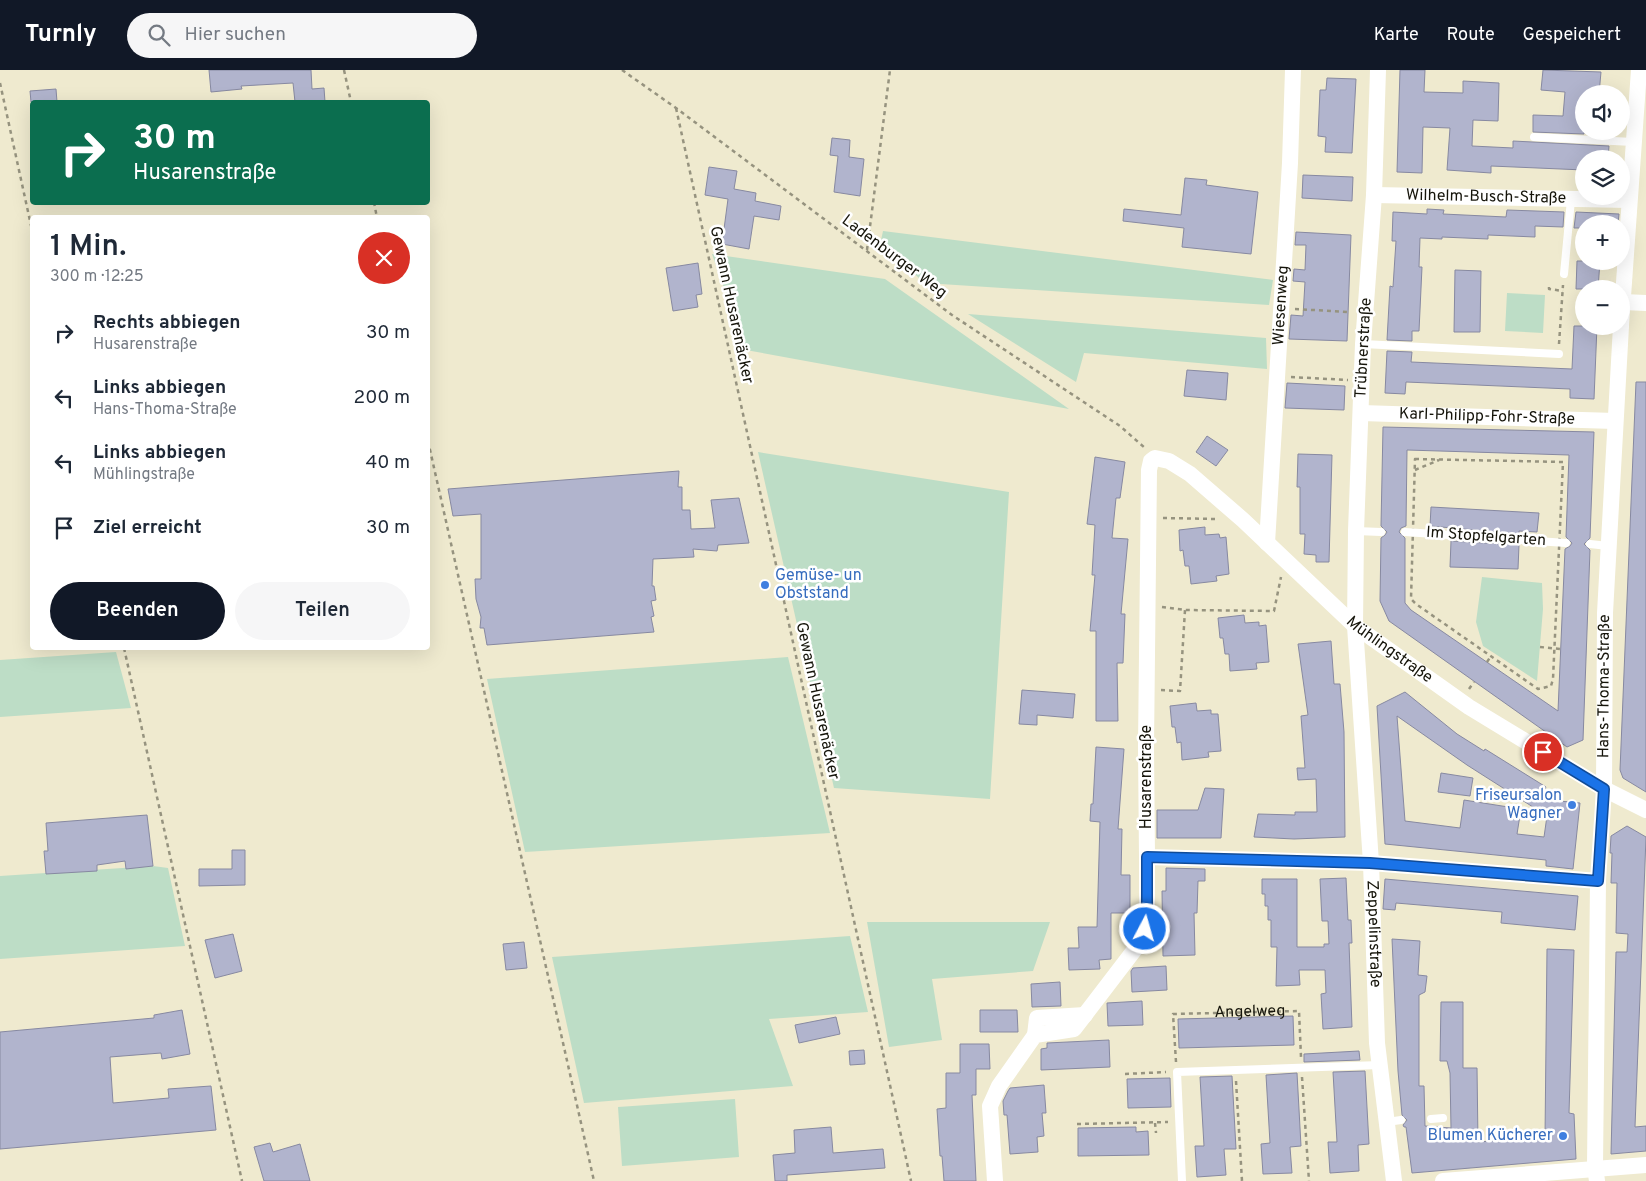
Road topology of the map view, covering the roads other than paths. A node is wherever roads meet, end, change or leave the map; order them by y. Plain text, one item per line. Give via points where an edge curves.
1 (1292, 70) edge
2 (1378, 70) edge
3 (1639, 70) edge
4 (1638, 131) edge
5 (1534, 137) dead end
6 (1630, 192) edge
7 (1374, 195) junction
8 (1571, 200) junction
9 (1575, 200) edge
10 (1629, 205) edge
11 (1564, 274) road end
12 (1624, 280) edge
13 (1630, 302) edge
14 (1646, 303) edge
15 (1620, 335) edge
16 (1364, 344) junction
17 (1559, 354) road end
18 (1361, 412) junction
19 (1615, 421) junction
20 (1155, 458) joint
21 (1356, 531) junction
22 (1381, 532) dead end
23 (1408, 532) road end
24 (1267, 542) junction
25 (1563, 542) road end
26 (1590, 544) dead end
27 (1608, 546) junction
28 (1355, 626) junction
29 (1604, 789) junction
30 (1646, 810) edge
31 (1147, 857) junction
32 (1370, 863) junction
33 (1598, 881) junction
34 (1380, 1065) junction
35 (1443, 1118) dead end
36 (1431, 1119) dead end
37 (1646, 1165) edge
38 (1596, 1174) edge
39 (994, 1181) edge
40 (1182, 1181) edge
41 (1394, 1181) edge
42 (1442, 1181) edge

1 - 24 street, Wiesenweg
2 - 7 street, Trübnerstraße
3 - 4 street, Hans-Thoma-Straße
4 - 5 lane
4 - 6 street, Hans-Thoma-Straße
7 - 8 street, Wilhelm-Busch-Straße
7 - 16 street, Trübnerstraße
8 - 9 street, Wilhelm-Busch-Straße
8 - 11 lane
10 - 12 street, Hans-Thoma-Straße
13 - 14 street
15 - 19 street, Hans-Thoma-Straße
16 - 17 lane
16 - 18 street, Trübnerstraße
18 - 19 street, Karl-Philipp-Fohr-Straße
18 - 21 street, Trübnerstraße
19 - 27 street, Hans-Thoma-Straße
20 - 24 street, Mühlingstraße via 1170,460 1190,474
20 - 31 street, Husarenstraße via 1149,470
21 - 22 lane
21 - 28 street, Trübnerstraße
23 - 25 lane, Im Stopfelgarten
24 - 28 street, Mühlingstraße
26 - 27 lane
27 - 29 street, Hans-Thoma-Straße
28 - 29 street, Mühlingstraße via 1469,707
28 - 32 street, Zeppelinstraße
29 - 30 street, Mühlingstraße
29 - 33 street, Hans-Thoma-Straße
31 - 32 street
31 - 39 street, Husarenstraße via 1147,918 1142,940 1074,1029 1035,1035 999,1086 990,1106
32 - 33 street
32 - 34 street, Zeppelinstraße
33 - 38 street, Hans-Thoma-Straße
34 - 40 lane via 1177,1072
34 - 41 street, Zeppelinstraße via 1394,1121
35 - 36 lane
37 - 38 street
38 - 42 street

